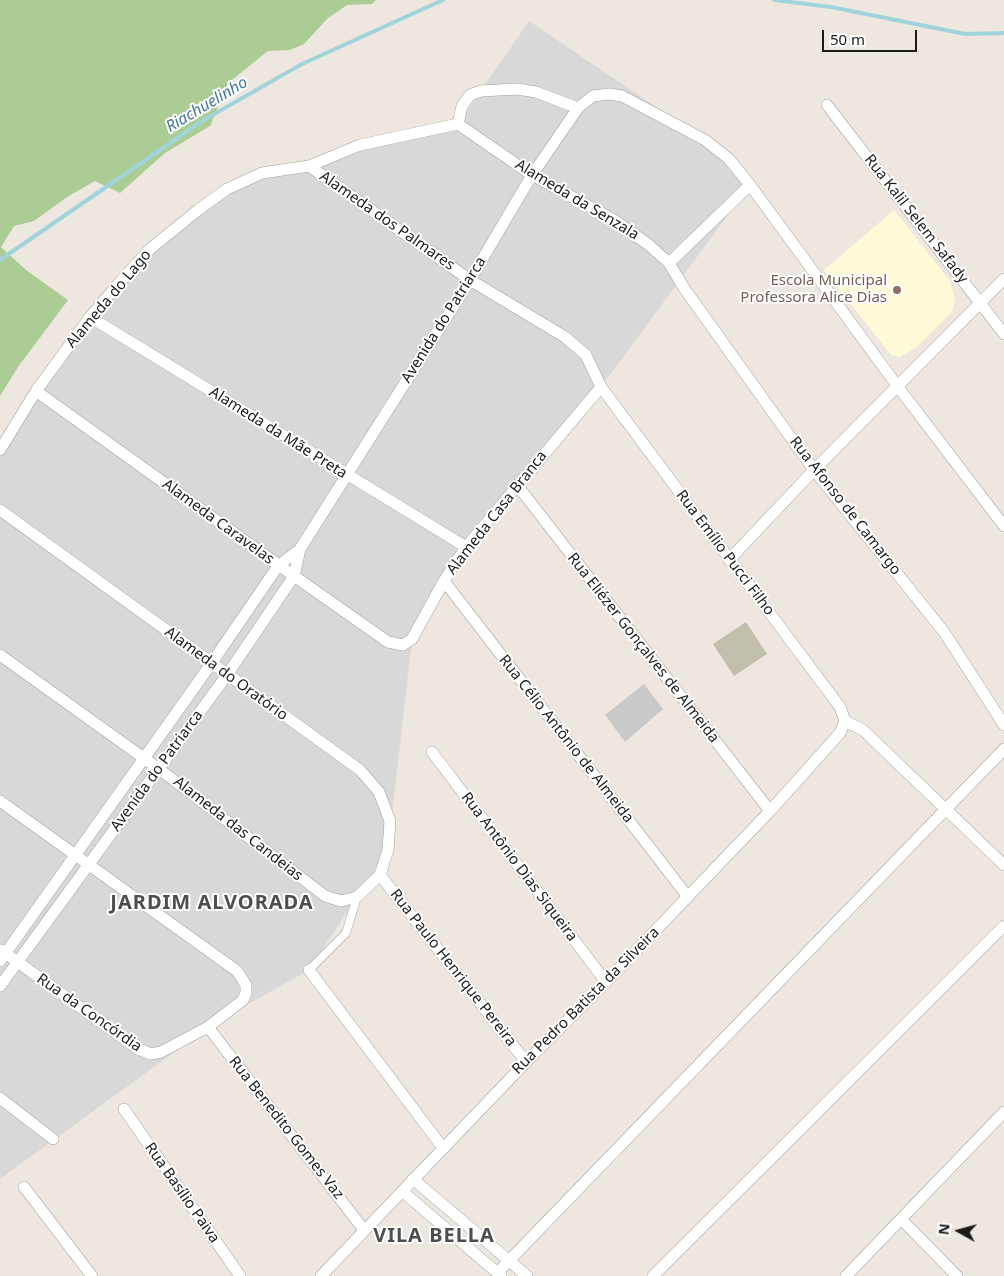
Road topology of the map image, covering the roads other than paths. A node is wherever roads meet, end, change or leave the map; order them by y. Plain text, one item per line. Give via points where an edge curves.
1 (827, 105) dead end
2 (578, 108) junction
3 (458, 124) junction
4 (308, 166) junction
5 (532, 175) junction
6 (750, 185) junction
7 (669, 263) junction
8 (1004, 279) edge
9 (470, 280) junction
10 (684, 288) joint
11 (981, 303) junction
12 (90, 316) junction
13 (1004, 334) edge
14 (601, 387) junction
15 (898, 387) junction
16 (36, 391) junction
17 (0, 450) edge
18 (814, 470) junction
19 (347, 475) junction
20 (517, 485) junction
21 (0, 510) edge
22 (1004, 526) edge
23 (466, 547) junction
24 (300, 549) junction
25 (729, 560) junction
26 (278, 566) junction
27 (294, 576) junction
28 (444, 581) junction
29 (402, 645) joint
30 (0, 654) edge
31 (212, 664) junction
32 (227, 675) junction
33 (845, 721) junction
34 (1004, 725) edge
35 (1004, 749) edge
36 (432, 752) dead end
37 (144, 758) junction
38 (159, 769) junction
39 (0, 801) edge
40 (945, 809) junction
41 (770, 811) junction
42 (76, 856) junction
43 (89, 865) junction
44 (1004, 865) edge
45 (380, 875) junction
46 (688, 896) junction
47 (356, 897) junction
48 (1004, 926) edge
49 (2, 955) edge
50 (17, 962) junction
51 (309, 970) joint
52 (606, 982) junction
53 (0, 986) edge
54 (208, 1026) junction
55 (526, 1062) junction
56 (0, 1098) edge
57 (124, 1109) dead end
58 (1004, 1112) edge
59 (53, 1139) dead end
60 (443, 1148) junction
61 (413, 1179) junction
62 (24, 1188) dead end
63 (402, 1191) junction
64 (901, 1219) junction
65 (364, 1230) junction
66 (510, 1261) junction
67 (499, 1275) edge
68 (92, 1276) edge
69 (240, 1276) edge
70 (321, 1276) edge
71 (527, 1276) edge
72 (653, 1276) edge
73 (846, 1276) edge
74 (957, 1276) edge

1 - 11 street, Rua Kalil Selem Safady
2 - 3 street via 536,92 516,89 481,91 470,95 462,106
2 - 5 street, Avenida do Patriarca
2 - 6 street, Avenida do Patriarca via 593,96 622,96 706,140
3 - 4 street, Alameda do Lago via 360,145
3 - 5 street, Alameda da Senzala
4 - 9 street, Alameda dos Palmares
4 - 12 street, Alameda do Lago via 262,174 227,189 150,249
5 - 7 street, Alameda da Senzala via 614,220
5 - 9 street, Avenida do Patriarca
6 - 7 street
6 - 15 street
7 - 10 street, Alameda da Senzala
8 - 11 street
9 - 14 street, Alameda dos Palmares via 565,337 586,355
9 - 19 street, Avenida do Patriarca
10 - 18 street, Rua Afonso de Camargo
11 - 13 street, Rua Kalil Selem Safady
11 - 15 street
12 - 16 street, Alameda do Lago
12 - 19 street, Alameda da Mãe Preta
14 - 20 street, Alameda Casa Branca
14 - 25 street, Rua Emílio Pucci Filho
15 - 18 street
15 - 22 street
16 - 17 street, Alameda do Lago
16 - 26 street, Alameda Caravelas
18 - 25 street
18 - 34 street, Rua Afonso de Camargo via 944,632
19 - 23 street, Alameda da Mãe Preta
19 - 24 street, Avenida do Patriarca
20 - 23 street, Alameda Casa Branca
20 - 41 street, Rua Eliézer Gonçalves de Almeida
21 - 31 street, Alameda do Oratório
23 - 28 street, Alameda Casa Branca
24 - 26 street, Avenida do Patriarca
24 - 27 street, Avenida do Patriarca
25 - 33 street, Rua Emílio Pucci Filho via 840,707
26 - 27 street, Alameda Caravelas
26 - 31 street, Avenida do Patriarca
27 - 29 street, Alameda Caravelas via 388,642
27 - 32 street, Avenida do Patriarca
28 - 29 street, Alameda Casa Branca via 412,639
28 - 46 street, Rua Célio Antônio de Almeida
30 - 37 street, Alameda das Candeias
31 - 32 street, Alameda do Oratório
31 - 37 street, Avenida do Patriarca
32 - 38 street, Avenida do Patriarca
32 - 45 street, Alameda do Oratório via 360,770 379,792 390,821 388,850
33 - 40 street via 863,730
33 - 41 street, Rua Pedro Batista da Silveira via 840,733
35 - 40 street
36 - 52 street, Rua Antônio Dias Siqueira
37 - 38 street, Alameda das Candeias
37 - 42 street, Avenida do Patriarca
38 - 43 street, Avenida do Patriarca
38 - 47 street, Alameda das Candeias via 325,896 342,901
39 - 42 street
40 - 44 street
40 - 66 street
41 - 46 street, Rua Pedro Batista da Silveira
42 - 43 street
42 - 49 street, Avenida do Patriarca
43 - 50 street, Avenida do Patriarca
43 - 54 street via 237,971 246,985 243,1000
45 - 47 street
45 - 55 street, Rua Paulo Henrique Pereira
46 - 52 street, Rua Pedro Batista da Silveira
47 - 51 street via 346,934
48 - 72 street
49 - 50 street, Rua da Concórdia
50 - 53 street, Avenida do Patriarca
50 - 54 street, Rua da Concórdia via 138,1049 151,1054 162,1052
51 - 60 street
52 - 55 street, Rua Pedro Batista da Silveira
54 - 65 street, Rua Benedito Gomes Vaz
55 - 60 street, Rua Pedro Batista da Silveira
56 - 59 street
57 - 69 street, Rua Basílio Paiva
58 - 64 street
60 - 61 street, Rua Pedro Batista da Silveira
61 - 63 street, Rua Pedro Batista da Silveira
61 - 66 street
62 - 68 street
63 - 65 street, Rua Pedro Batista da Silveira
63 - 67 street
64 - 73 street
64 - 74 street
65 - 70 street, Rua Pedro Batista da Silveira
66 - 67 street
66 - 71 street

